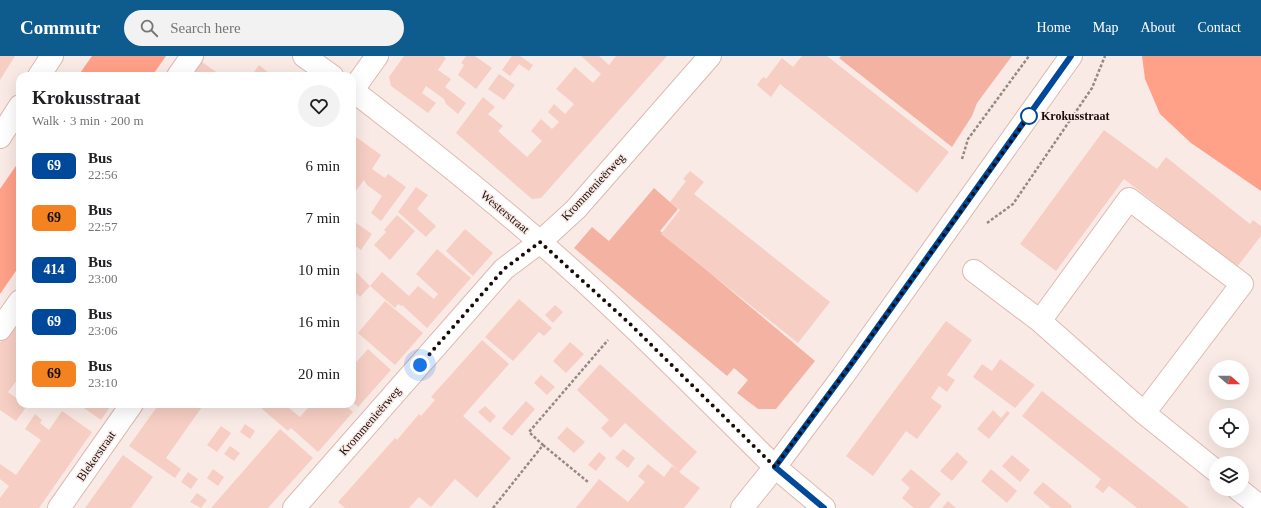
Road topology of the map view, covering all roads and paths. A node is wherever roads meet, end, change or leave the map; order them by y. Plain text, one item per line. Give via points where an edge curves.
1 (52, 56) edge
2 (192, 56) edge
3 (304, 56) edge
4 (377, 56) edge
5 (710, 56) edge
6 (1071, 56) edge
7 (42, 72) edge
8 (181, 72) edge
9 (326, 72) edge
10 (356, 85) edge
11 (356, 94) edge
12 (16, 112) edge
13 (0, 137) edge
14 (540, 242) junction
15 (974, 271) dead end
16 (16, 307) edge
17 (1040, 321) junction
18 (628, 322) junction
19 (0, 329) edge
20 (129, 408) edge
21 (1144, 413) junction
22 (543, 445) junction
23 (1209, 465) edge
24 (775, 467) junction
25 (588, 482) dead end
26 (1247, 496) edge
27 (1261, 507) edge
28 (59, 508) edge
29 (294, 508) edge
30 (493, 508) edge
31 (742, 508) edge
32 (824, 508) edge

1 - 7 street
2 - 8 street
3 - 9 street
4 - 10 street
5 - 14 street, Krommenieërweg via 576,209
6 - 24 street
11 - 14 street, Westerstraat via 441,158
12 - 13 street
14 - 18 street, Westerstraat
14 - 29 street, Krommenieërweg via 504,269
15 - 17 street
16 - 19 street
17 - 21 street
17 - 21 street via 1128,199 1242,284
18 - 22 path via 604,345 529,432
18 - 24 street, Westerstraat
20 - 28 street, Blekerstraat
21 - 23 street
22 - 25 path
22 - 30 path
24 - 31 street
24 - 32 street, Westerstraat
26 - 27 street

